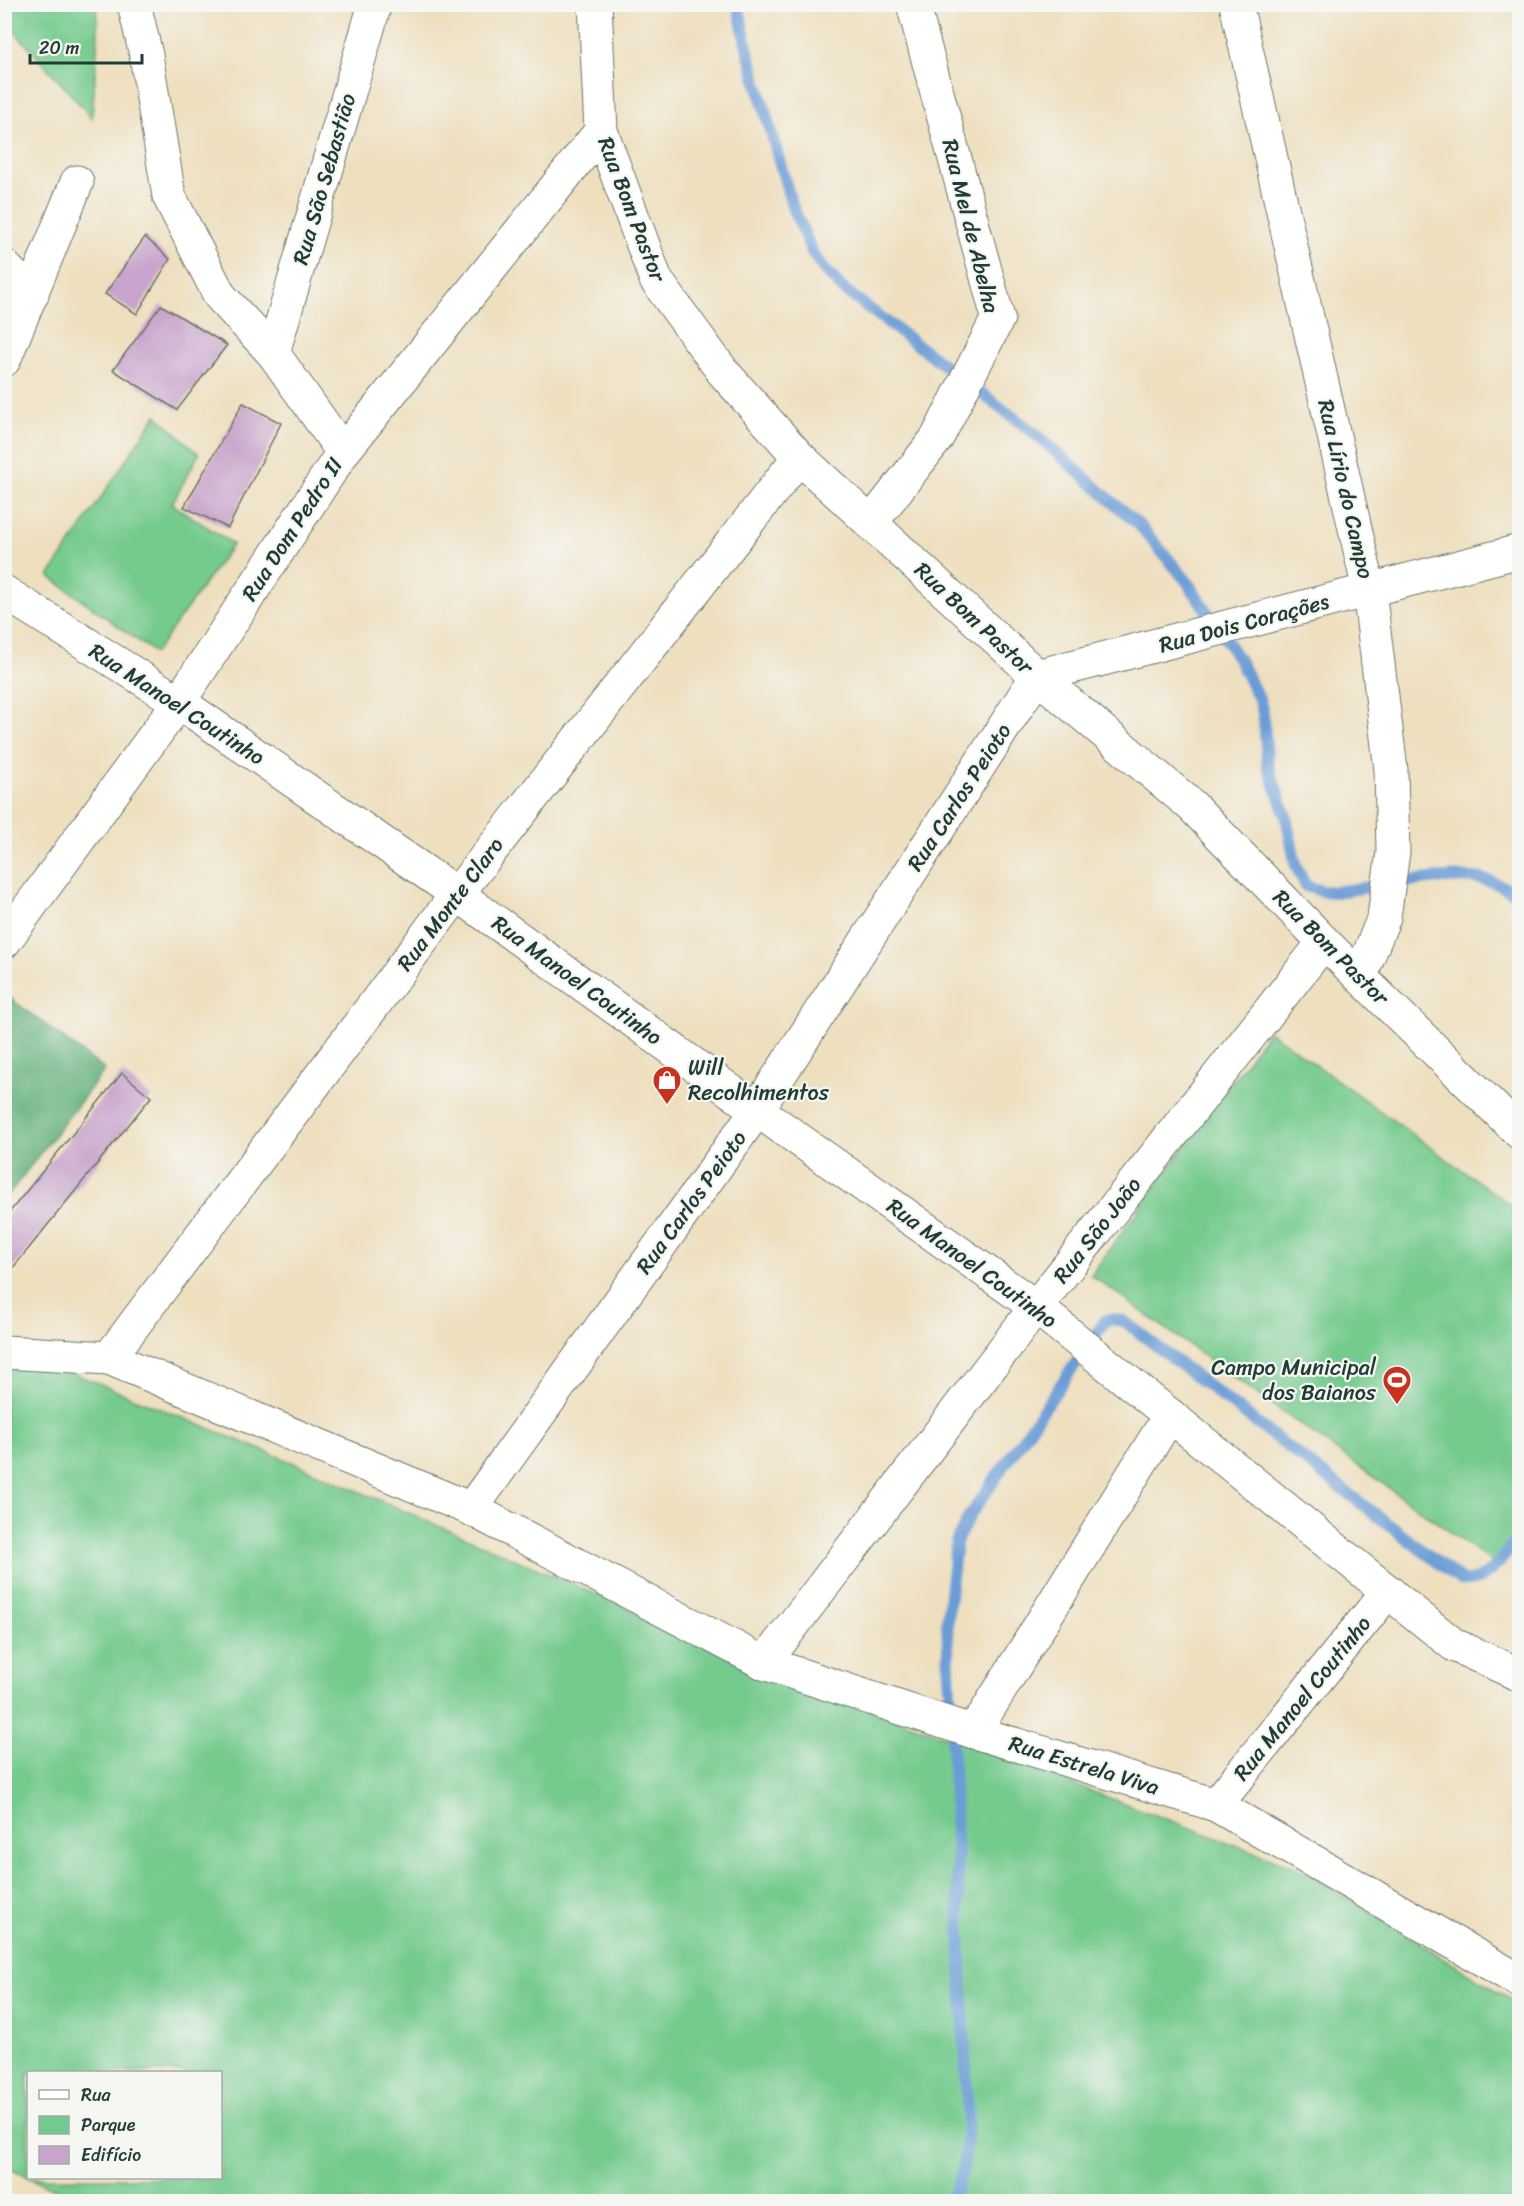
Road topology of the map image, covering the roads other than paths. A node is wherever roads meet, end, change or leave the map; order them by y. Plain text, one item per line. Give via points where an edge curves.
1 (375, 4) edge
2 (595, 4) edge
3 (913, 4) edge
4 (1236, 4) edge
5 (134, 6) edge
6 (601, 131) junction
7 (77, 182) dead end
8 (4, 266) edge
9 (32, 295) junction
10 (273, 353) junction
11 (4, 360) edge
12 (343, 452) junction
13 (799, 457) junction
14 (871, 523) junction
15 (1520, 551) edge
16 (1369, 590) junction
17 (4, 592) edge
18 (1037, 676) junction
19 (179, 702) junction
20 (457, 894) junction
21 (4, 942) edge
22 (1324, 942) junction
23 (1360, 977) junction
24 (757, 1110) junction
25 (1520, 1133) edge
26 (1036, 1307) junction
27 (4, 1352) edge
28 (109, 1358) junction
29 (1170, 1415) junction
30 (471, 1509) junction
31 (1388, 1591) junction
32 (764, 1663) junction
33 (1520, 1675) edge
34 (974, 1732) junction
35 (1216, 1805) junction
36 (1520, 1981) edge

1 - 10 street, Rua São Sebastião
2 - 6 street, Rua Bom Pastor
3 - 14 street, Rua Mel de Abelha via 998,318 937,438
4 - 16 street, Rua Lírio do Campo
5 - 10 street via 169,196 219,296
6 - 12 street, Rua Dom Pedro II
6 - 13 street, Rua Bom Pastor via 656,280 723,372
7 - 9 street
8 - 9 street
9 - 11 street
10 - 12 street
12 - 19 street, Rua Dom Pedro II
13 - 14 street, Rua Bom Pastor
13 - 20 street, Rua Monte Claro
14 - 18 street, Rua Bom Pastor
15 - 16 street, Rua Dois Corações
16 - 18 street, Rua Dois Corações
16 - 23 street, Rua Lírio do Campo via 1391,770 1393,852 1384,917
17 - 19 street, Rua Manoel Coutinho
18 - 22 street, Rua Bom Pastor via 1192,806
18 - 24 street, Rua Carlos Peioto
19 - 20 street, Rua Manoel Coutinho
19 - 21 street, Rua Dom Pedro II
20 - 24 street, Rua Manoel Coutinho
20 - 28 street, Rua Monte Claro
22 - 23 street, Rua Bom Pastor
22 - 26 street, Rua São João
23 - 25 street, Rua Bom Pastor
24 - 26 street, Rua Manoel Coutinho
24 - 30 street, Rua Carlos Peioto
26 - 29 street, Rua Manoel Coutinho
26 - 32 street, Rua São João
27 - 28 street
28 - 30 street
29 - 31 street, Rua Manoel Coutinho
29 - 34 street, Rua Estrela Viva
30 - 32 street
31 - 33 street, Rua Manoel Coutinho via 1454,1645
31 - 35 street, Rua Manoel Coutinho
32 - 34 street
34 - 35 street, Rua Estrela Viva
35 - 36 street, Rua Estrela Viva

